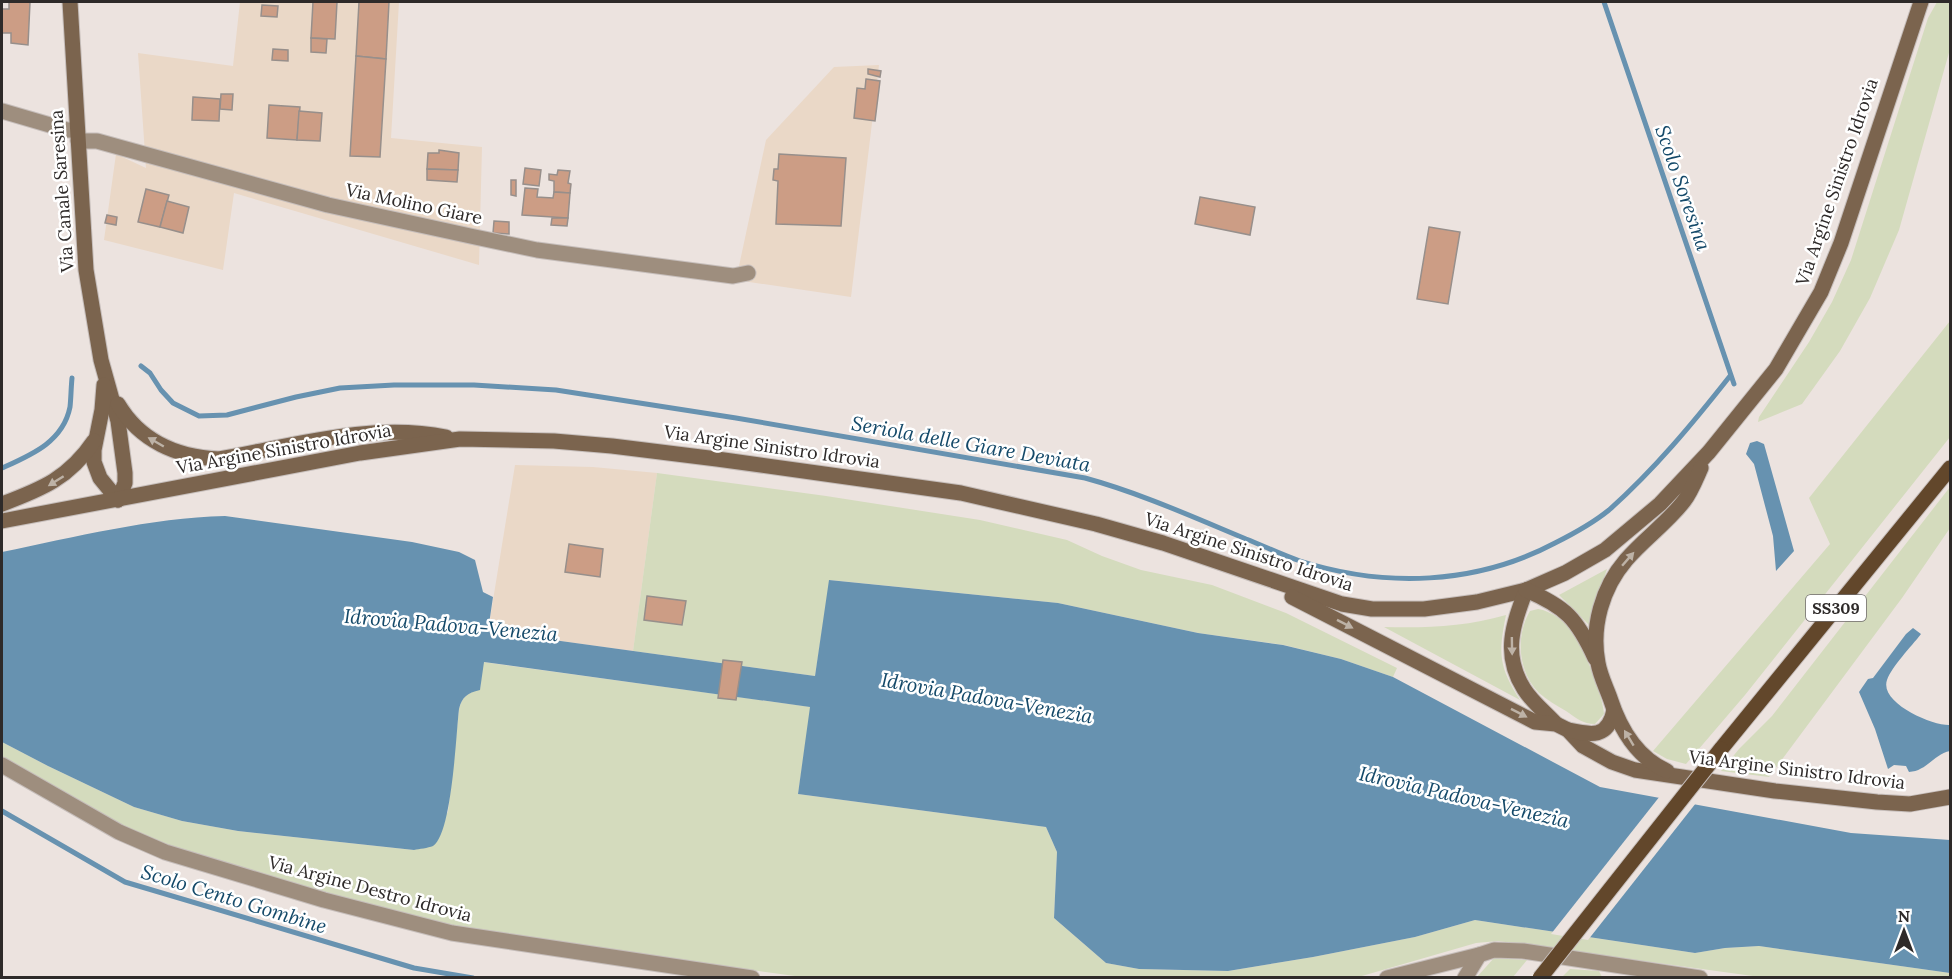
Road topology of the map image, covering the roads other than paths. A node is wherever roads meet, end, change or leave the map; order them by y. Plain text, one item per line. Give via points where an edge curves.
1 (70, 2) edge
2 (1921, 2) edge
3 (2, 111) edge
4 (77, 136) junction
5 (748, 273) dead end
6 (105, 377) junction
7 (96, 439) junction
8 (460, 439) junction
9 (1709, 452) junction
10 (1950, 468) edge
11 (118, 500) junction
12 (2, 504) edge
13 (2, 520) edge
14 (1237, 569) junction
15 (1526, 590) junction
16 (1598, 663) junction
17 (1614, 710) junction
18 (1562, 727) junction
19 (2, 765) edge
20 (1673, 775) junction
21 (1950, 797) edge
22 (1479, 955) junction
23 (1616, 972) edge
24 (752, 978) edge
25 (1387, 978) edge
26 (1465, 978) edge
27 (1540, 978) edge
28 (1700, 978) edge

1 - 4 main road, Via Canale Saresina
2 - 9 main road, Via Argine Sinistro Idrovia via 1821,292 1776,369
3 - 4 street, Via Molino Giare
4 - 5 street, Via Molino Giare via 328,205 526,248 733,276
4 - 6 main road, Via Canale Saresina via 86,270
6 - 7 main road, Via Canale Saresina
8 -> 6 main road, Via Canale Saresina via 405,431 364,433 219,459 195,457 174,452 144,435 120,406
6 - 11 main road, Via Canale Saresina via 123,449 125,483
7 - 11 main road, Via Canale Saresina via 96,469
7 -> 12 main road, Via Canale Saresina via 65,475
8 - 11 main road, Via Argine Sinistro Idrovia via 360,453
8 - 14 main road, Via Argine Sinistro Idrovia via 612,446 961,493 1096,524
9 - 15 main road via 1660,504 1605,550
16 -> 9 main road via 1600,607 1611,581 1626,560 1685,500
10 - 27 main road, SS309, bridge
11 - 13 main road, Via Argine Sinistro Idrovia
14 - 15 main road, Via Argine Sinistro Idrovia via 1323,599 1372,609 1450,607
14 -> 18 main road via 1535,722
15 - 16 main road via 1566,612 1582,629
15 -> 18 main road, Via Argine Sinistro Idrovia via 1513,628 1513,662 1525,691
16 - 17 main road
17 - 18 main road via 1608,725 1597,734
20 -> 17 main road via 1644,758 1631,743
18 - 20 main road, Via Argine Sinistro Idrovia via 1583,746 1612,762 1635,770
19 - 24 street, Via Argine Destro Idrovia via 120,832 165,852 324,900 452,933
20 - 21 main road, Via Argine Sinistro Idrovia via 1877,802 1910,804
22 - 23 street via 1494,950 1523,951
22 - 25 street
22 - 26 street
23 - 28 street

